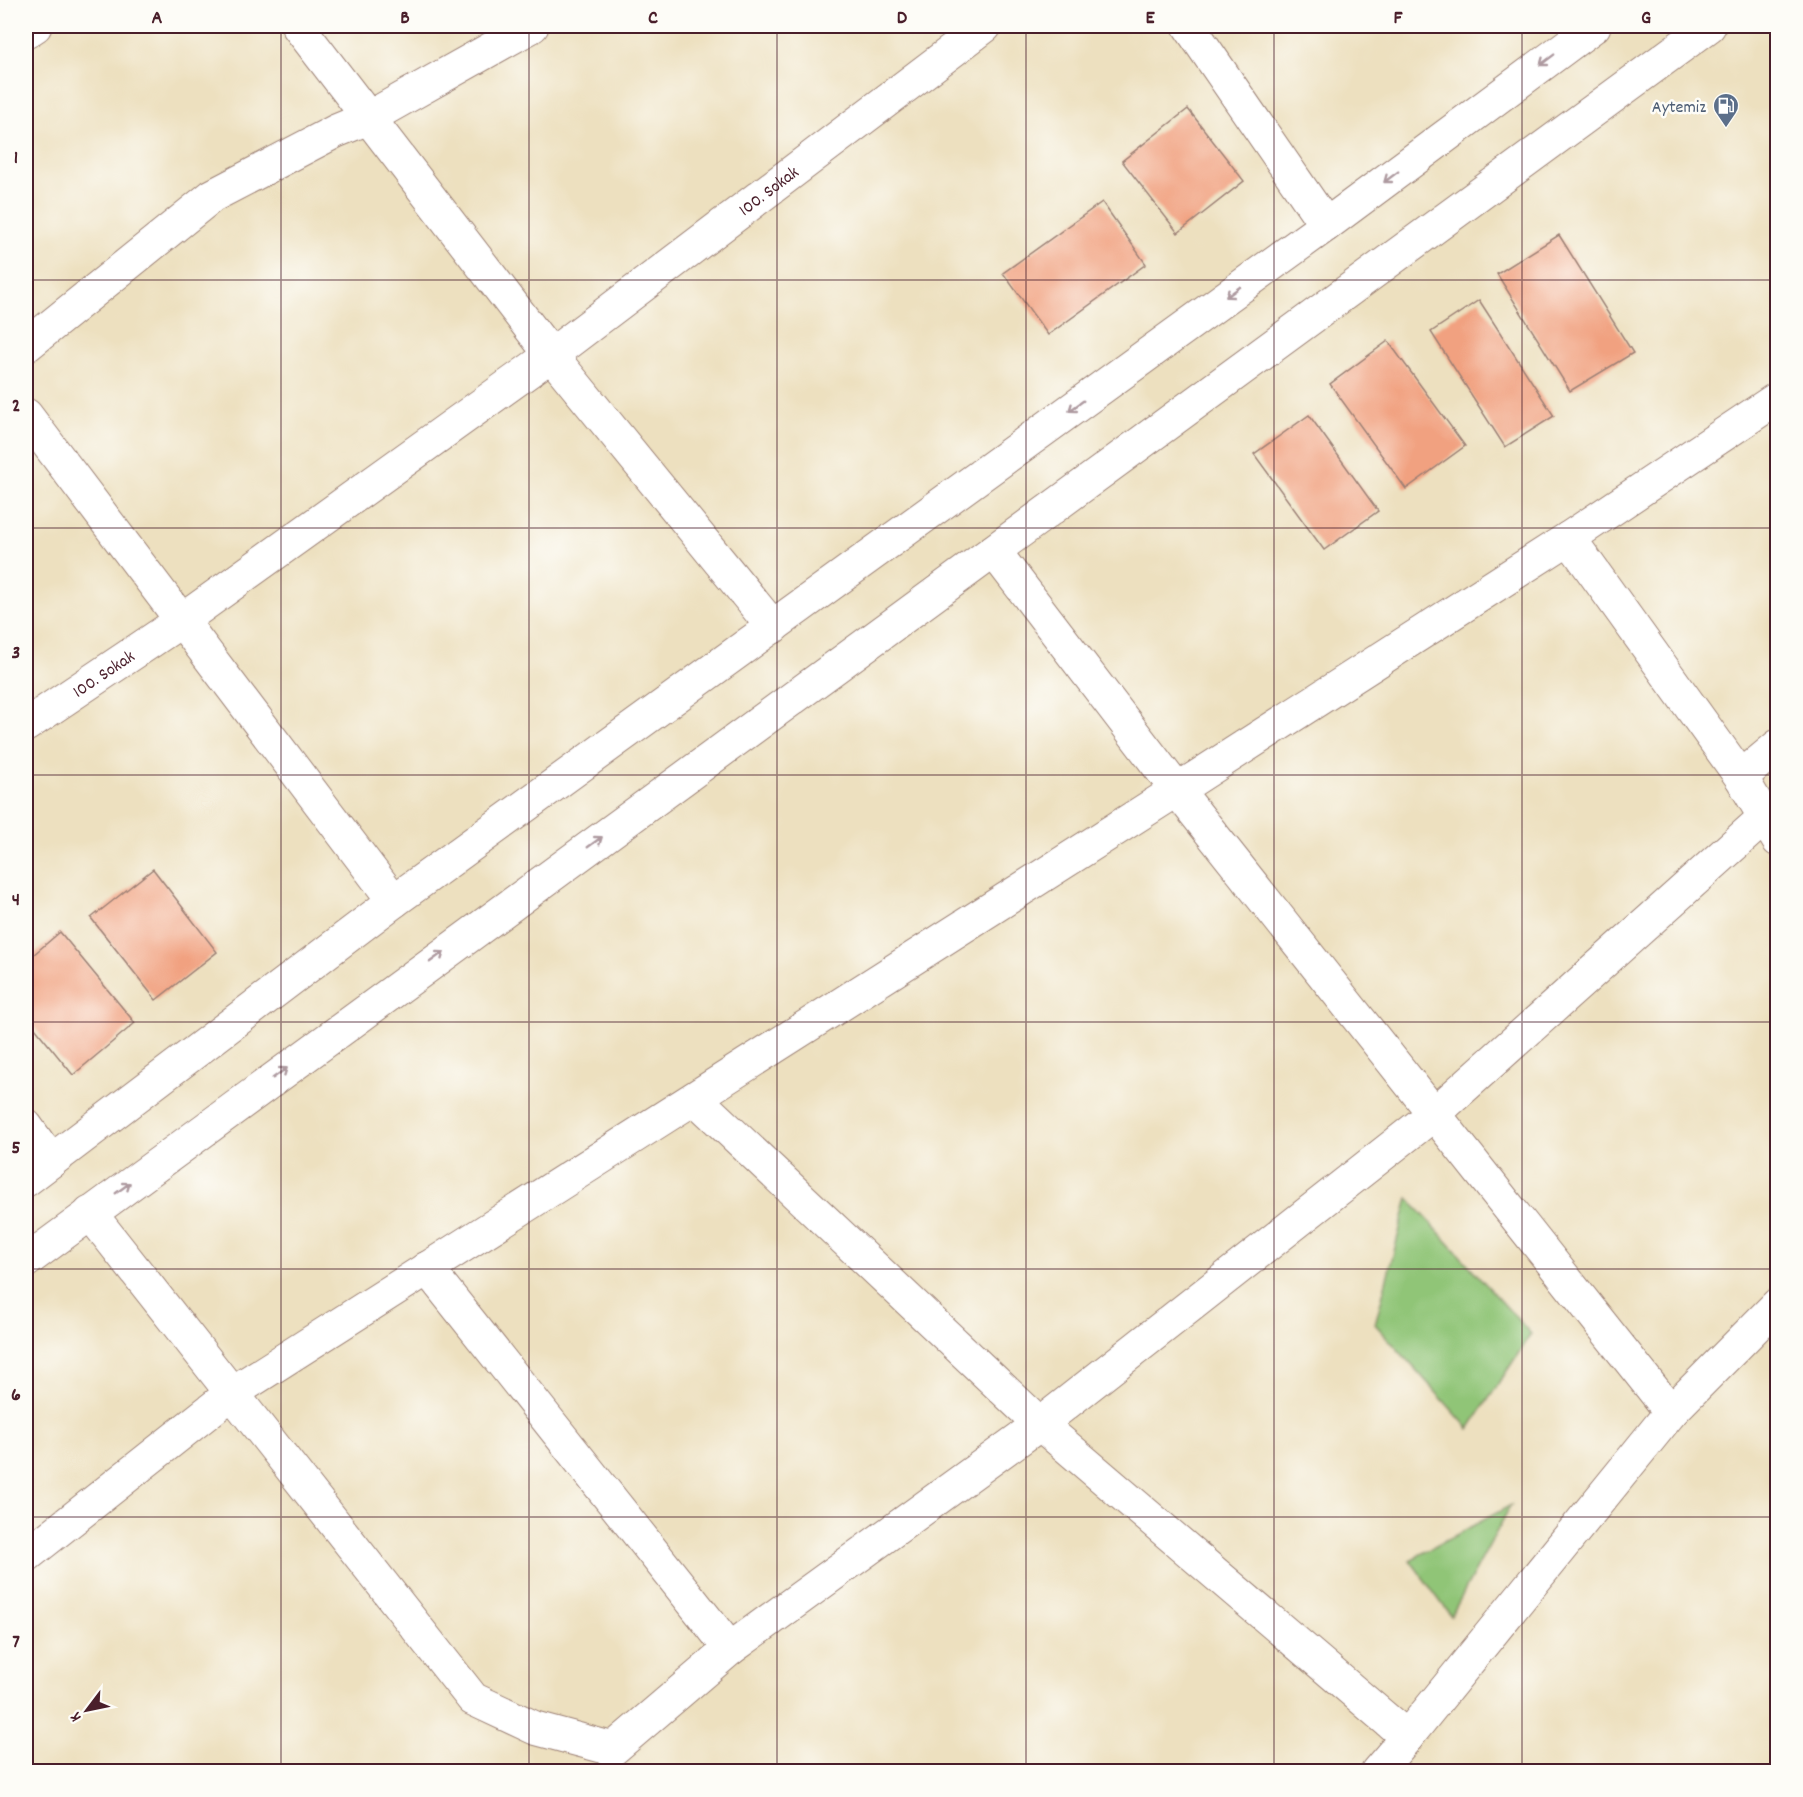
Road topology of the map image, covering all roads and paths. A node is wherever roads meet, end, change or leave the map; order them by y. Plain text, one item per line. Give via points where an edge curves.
1 (35, 26) edge
2 (298, 26) edge
3 (532, 26) edge
4 (985, 26) edge
5 (1188, 26) edge
6 (1594, 26) edge
7 (1709, 26) edge
8 (26, 32) edge
9 (370, 117) junction
10 (1326, 225) junction
11 (26, 346) edge
12 (551, 355) junction
13 (1778, 398) edge
14 (26, 415) edge
15 (1569, 538) junction
16 (994, 551) junction
17 (181, 621) junction
18 (773, 627) junction
19 (26, 725) edge
20 (1778, 746) edge
21 (1741, 777) junction
22 (1177, 790) junction
23 (1771, 829) edge
24 (394, 901) junction
25 (695, 1098) junction
26 (1434, 1114) junction
27 (26, 1126) edge
28 (38, 1171) edge
29 (90, 1213) junction
30 (26, 1261) edge
31 (427, 1268) junction
32 (1778, 1304) edge
33 (232, 1393) junction
34 (1671, 1412) junction
35 (1040, 1424) junction
36 (26, 1556) edge
37 (730, 1649) junction
38 (1407, 1737) junction
39 (1377, 1772) edge

1 - 8 street
2 - 9 street
3 - 9 street
4 - 12 street, 100. Sokak
5 - 10 street
6 -> 10 street
7 - 16 street
9 - 11 street via 212,196
9 - 12 street
10 -> 18 street
12 - 17 street, 100. Sokak
12 - 18 street
13 - 15 street
14 - 17 street
15 - 21 street
15 - 22 street
16 - 22 street
29 -> 16 street
17 - 19 street, 100. Sokak
17 - 24 street
18 - 24 street
20 - 21 street
21 - 23 street
22 - 25 street
22 - 26 street
23 - 26 street
24 - 28 street
25 - 31 street
25 - 35 street
26 - 34 street
26 - 35 street
27 - 28 street
29 - 30 street
29 - 33 street
31 - 33 street
31 - 37 street
32 - 34 street
33 - 36 street
33 - 37 street via 473,1699 535,1728 613,1749
34 - 38 street
35 - 37 street
35 - 38 street
38 - 39 street

